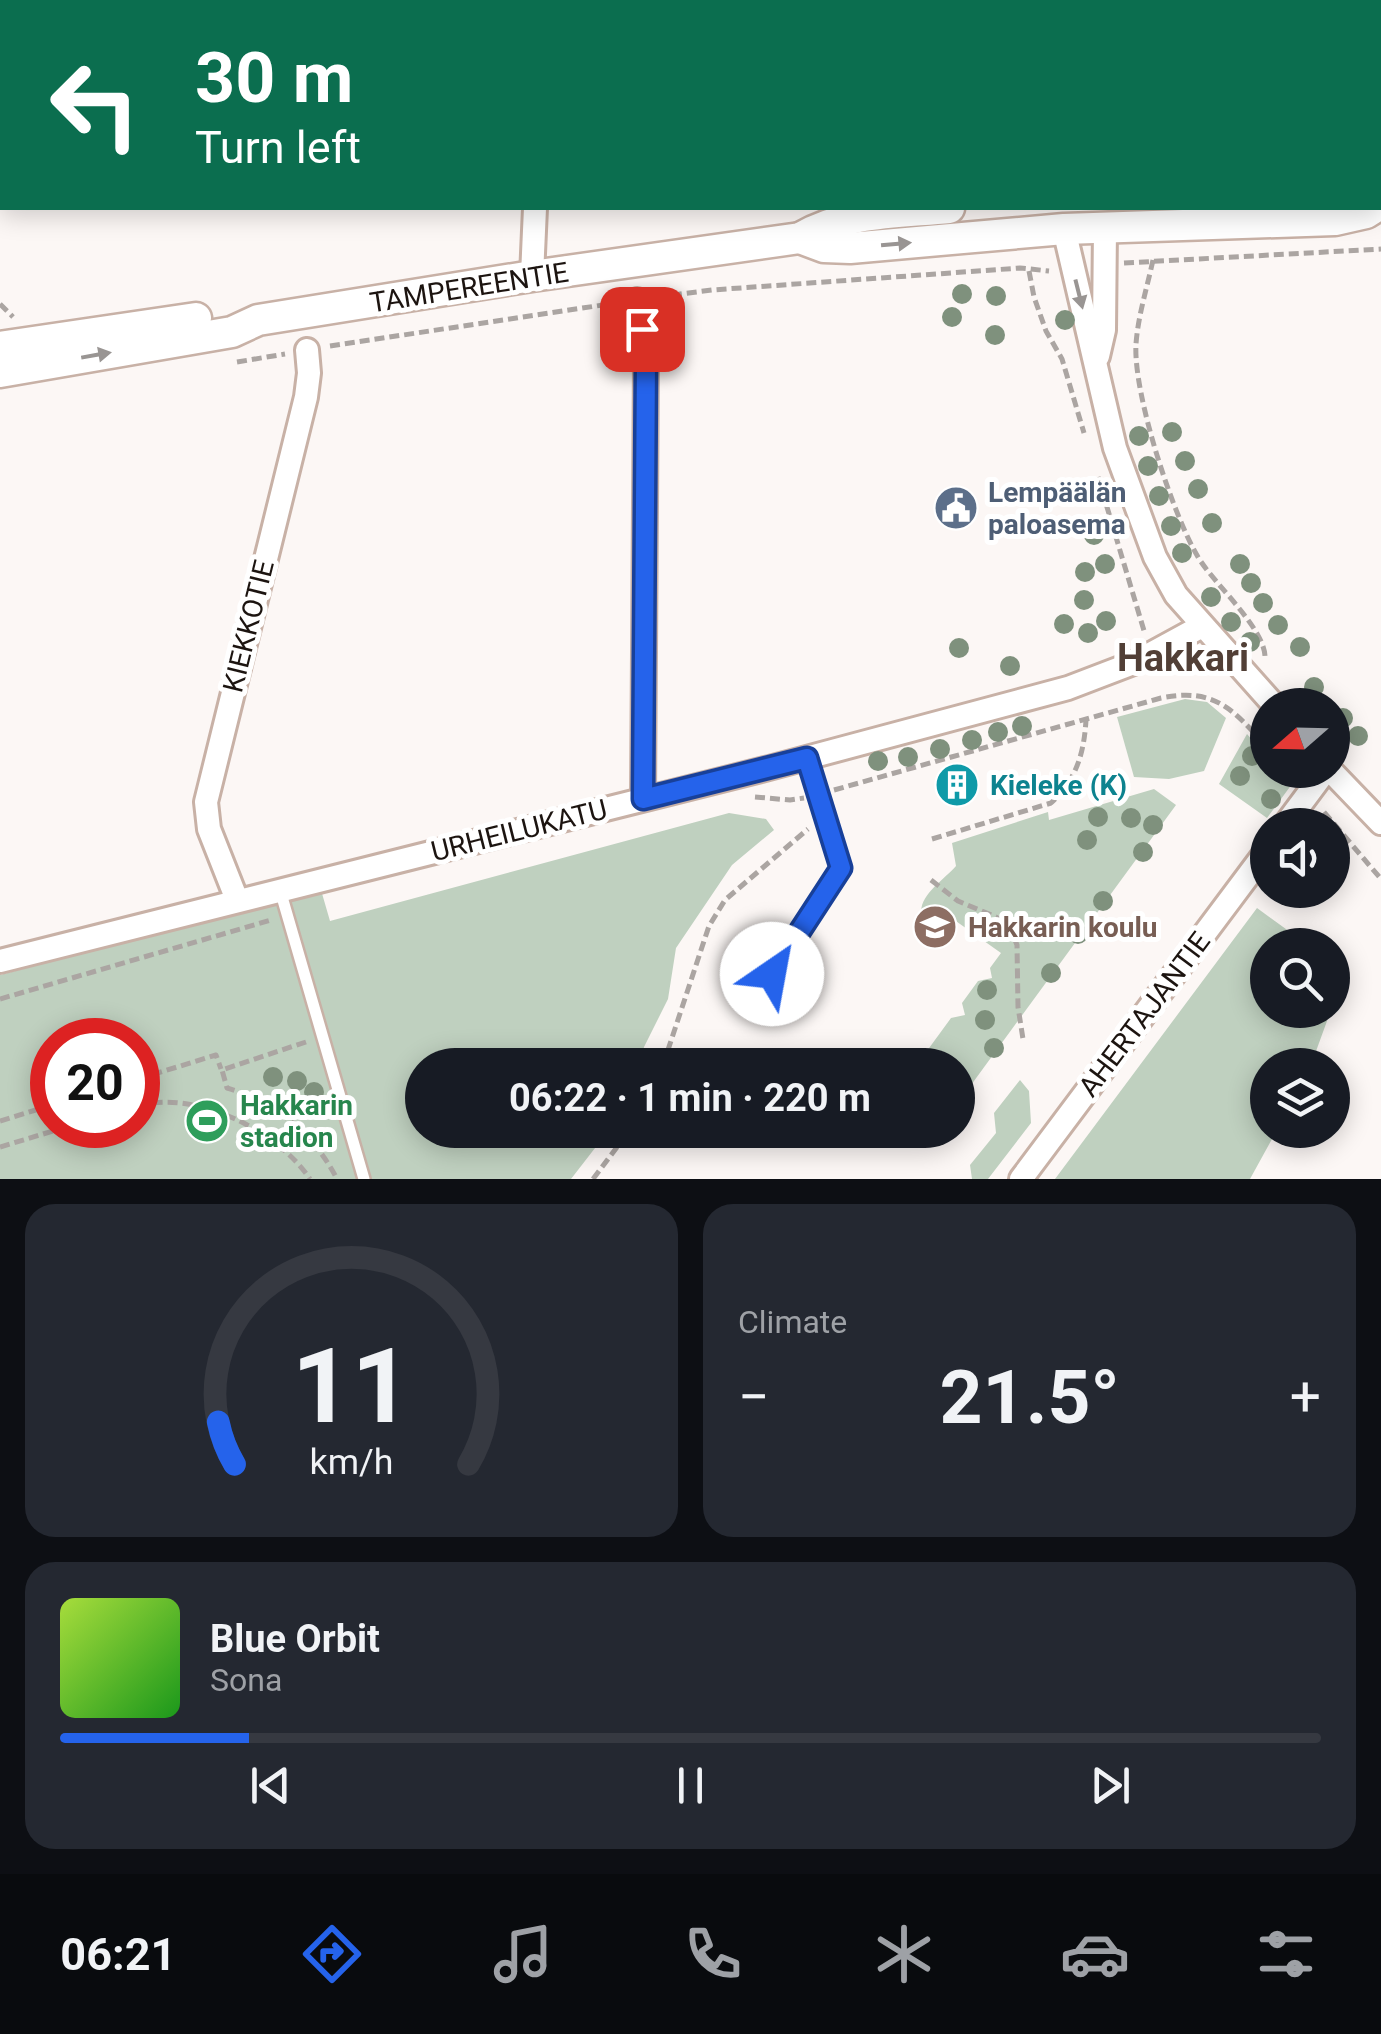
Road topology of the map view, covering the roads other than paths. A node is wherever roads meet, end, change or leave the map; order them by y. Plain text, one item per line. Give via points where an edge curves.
1 (535, 210) edge
2 (929, 210) edge
3 (1371, 210) edge
4 (1085, 223) edge
5 (800, 238) junction
6 (532, 276) junction
7 (637, 300) road end
8 (258, 320) junction
9 (0, 347) edge
10 (307, 350) road end
11 (1097, 359) junction
12 (0, 372) edge
13 (1202, 626) junction
14 (1259, 688) edge
15 (807, 758) junction
16 (1346, 788) edge
17 (643, 799) junction
18 (1381, 823) edge
19 (1250, 873) edge
20 (280, 890) junction
21 (236, 900) junction
22 (0, 961) edge
23 (772, 974) dead end
24 (364, 1179) edge
25 (1021, 1179) edge

1 - 6 street
2 - 5 main road, TAMPEREENTIE via 844,218
3 - 4 main road, TAMPEREENTIE via 1335,220
5 -> 4 main road, TAMPEREENTIE via 850,248
4 -> 11 street via 1073,269
4 - 11 street via 1106,266
5 - 6 main road, TAMPEREENTIE
6 - 8 main road, TAMPEREENTIE
7 - 17 street via 646,358
8 - 9 main road, TAMPEREENTIE via 229,314
12 -> 8 main road, TAMPEREENTIE via 232,332
10 - 21 street, KIEKKOTIE via 306,397 206,802 209,829
11 - 13 street via 1132,500 1169,582
13 - 14 street
13 - 15 street, URHEILUKATU via 1151,656 1068,688
15 - 17 street, URHEILUKATU
15 - 23 lane via 812,796 841,868
16 - 18 street
17 - 20 street, URHEILUKATU
19 - 25 street, AHERTAJANTIE
20 - 21 street, URHEILUKATU
20 - 24 lane
21 - 22 street, URHEILUKATU

